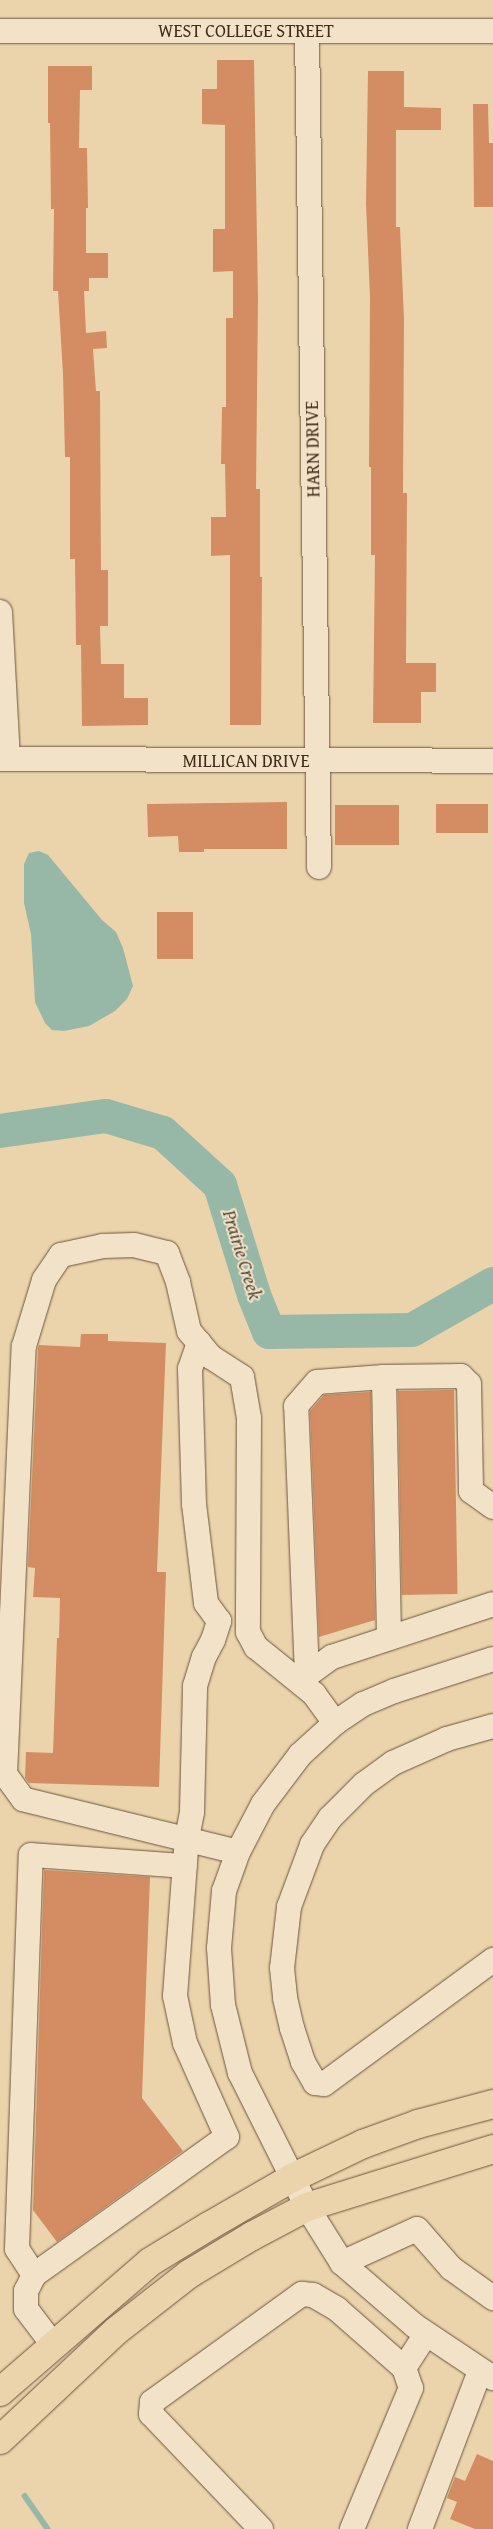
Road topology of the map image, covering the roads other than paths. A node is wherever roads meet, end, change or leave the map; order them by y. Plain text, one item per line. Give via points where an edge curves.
1 (0, 31) edge
2 (307, 31) junction
3 (493, 31) edge
4 (0, 612) edge
5 (4, 759) edge
6 (493, 761) edge
7 (317, 762) junction
8 (318, 867) dead end
9 (200, 1343) junction
10 (384, 1377) junction
11 (493, 1507) edge
12 (493, 1604) edge
13 (219, 1621) junction
14 (248, 1632) junction
15 (389, 1638) junction
16 (493, 1660) edge
17 (304, 1680) junction
18 (335, 1723) junction
19 (493, 1726) edge
20 (187, 1838) junction
21 (238, 1852) junction
22 (185, 1866) junction
23 (493, 1960) edge
24 (493, 2104) edge
25 (493, 2149) edge
26 (292, 2178) junction
27 (307, 2207) junction
28 (342, 2263) junction
29 (34, 2275) junction
30 (493, 2298) edge
31 (426, 2334) junction
32 (54, 2346) junction
33 (404, 2368) junction
34 (487, 2374) edge
35 (0, 2392) edge
36 (0, 2440) edge
37 (261, 2529) edge
38 (352, 2529) edge
39 (420, 2529) edge

1 - 2 street, WEST COLLEGE STREET
2 - 3 street, WEST COLLEGE STREET
2 - 7 street, HARN DRIVE
4 - 5 street
5 - 7 street, MILLICAN DRIVE
6 - 7 street, MILLICAN DRIVE
7 - 8 street, HARN DRIVE
9 - 13 street via 190,1369 194,1504 206,1603
9 - 14 street via 211,1357 242,1377 249,1418
9 - 20 street via 189,1331 178,1282 167,1253 134,1245 103,1246 62,1255 44,1280 24,1346 5,1774 22,1799
10 - 11 street via 461,1376 468,1384 471,1491
10 - 15 street
10 - 17 street via 317,1382 296,1406
12 - 15 street
13 - 14 street
13 - 20 street via 195,1686 192,1812
14 - 17 street via 256,1647
15 - 17 street via 332,1657
16 - 18 street via 394,1691 363,1704
17 - 18 street
18 - 21 street via 300,1755 269,1797
19 - 23 street via 447,1739 393,1763 364,1784 330,1818 312,1845 289,1907 282,1968 292,2028 303,2062 315,2083 324,2084
20 - 21 street
20 - 22 street
21 - 26 street via 224,1891 219,1948 223,2004 240,2074
22 - 29 street via 175,1996 185,2043 227,2137
22 - 29 street via 30,1855 17,2249
24 - 26 main road via 445,2116 363,2144
25 - 27 main road
26 - 27 street
26 - 32 main road via 150,2262
27 - 28 street
27 - 36 main road via 252,2236 185,2278 116,2331
28 - 30 street via 417,2229 451,2268
28 - 31 street
29 - 32 street via 26,2291 26,2309
31 - 33 street
31 - 34 street
32 - 35 main road
33 - 37 street via 338,2309 313,2295 302,2294 152,2402 154,2418
33 - 38 street via 411,2388
34 - 39 street

